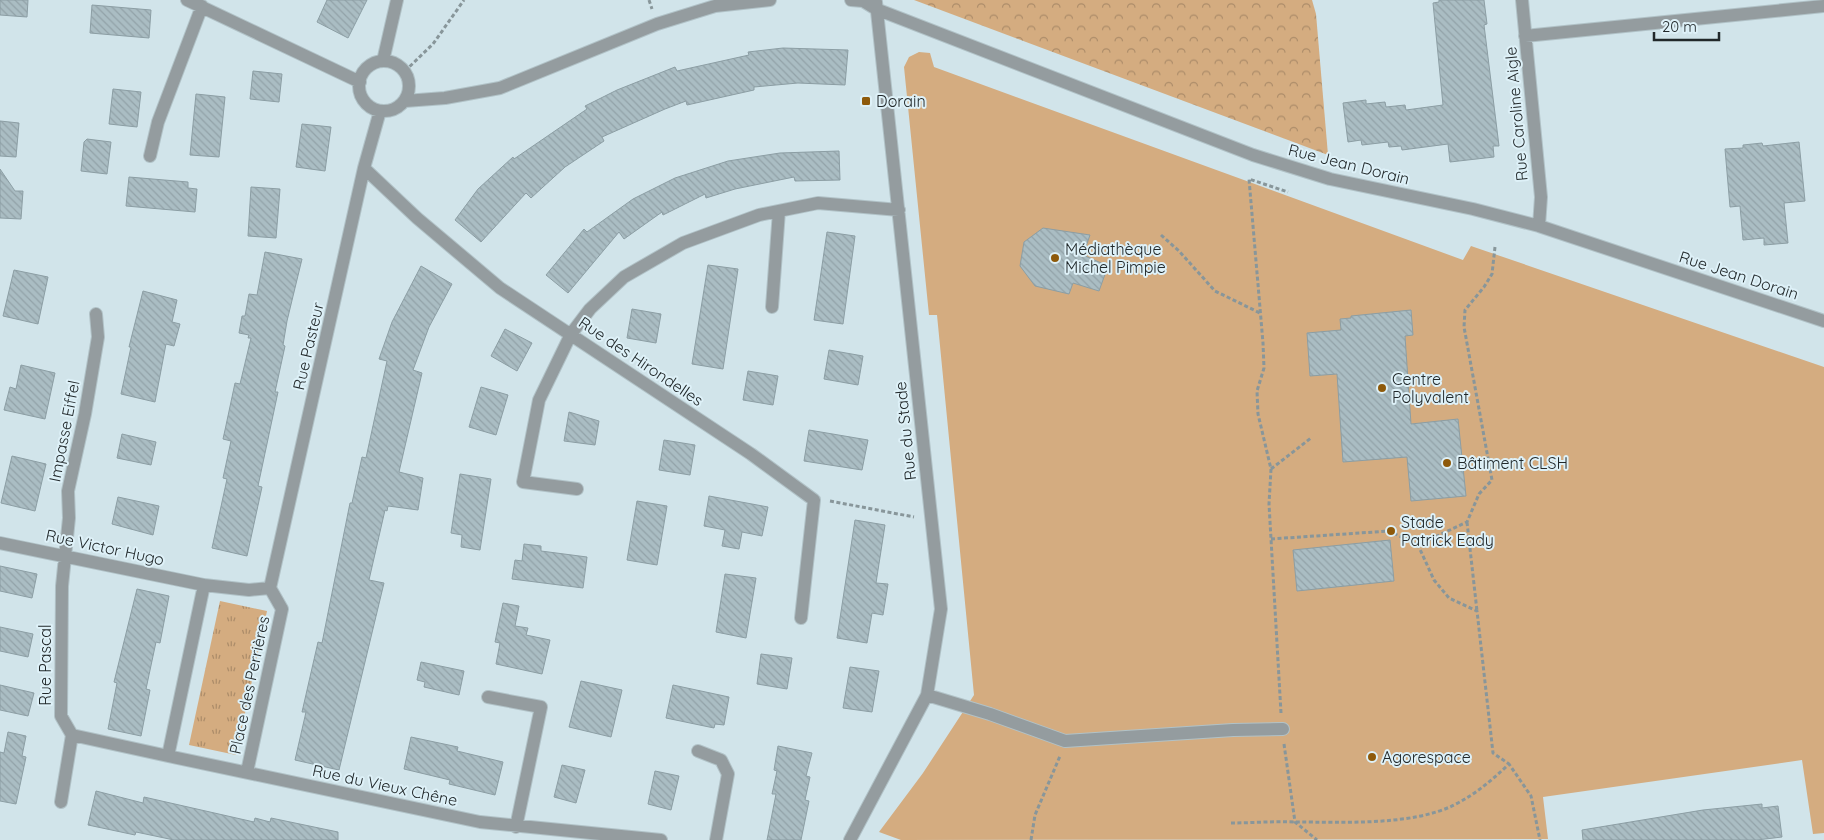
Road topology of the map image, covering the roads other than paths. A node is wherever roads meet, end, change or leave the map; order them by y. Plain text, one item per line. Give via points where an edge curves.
1 (187, 0) edge
2 (397, 0) edge
3 (770, 0) edge
4 (851, 0) edge
5 (1522, 0) edge
6 (876, 5) edge
7 (202, 6) junction
8 (1824, 6) edge
9 (1525, 36) junction
10 (383, 61) junction
11 (360, 82) junction
12 (405, 101) junction
13 (380, 111) junction
14 (150, 156) dead end
15 (364, 168) junction
16 (898, 210) junction
17 (779, 211) junction
18 (1538, 226) junction
19 (772, 307) dead end
20 (96, 314) dead end
21 (1824, 321) edge
22 (570, 334) junction
23 (577, 490) dead end
24 (0, 543) edge
25 (65, 555) junction
26 (204, 585) junction
27 (270, 588) junction
28 (800, 618) dead end
29 (927, 695) junction
30 (488, 697) dead end
31 (1283, 729) road end
32 (72, 735) junction
33 (698, 751) dead end
34 (168, 756) junction
35 (247, 772) junction
36 (61, 802) dead end
37 (516, 826) junction
38 (661, 840) edge
39 (716, 840) edge
40 (850, 840) edge

1 - 7 street
2 - 10 street
3 - 12 street via 715,6 657,24 500,88
4 - 6 street, Rue Jean Dorain
5 - 9 street, Rue Caroline Aigle
6 - 16 street, Rue du Stade
6 - 18 street, Rue Jean Dorain via 1253,155 1330,179
7 - 11 street
7 - 14 street via 158,122
8 - 9 street
9 - 18 street, Rue Caroline Aigle via 1540,197
10 - 11 street via 367,67
10 - 12 street via 399,65 405,71 409,86
11 - 13 street via 362,97
12 - 13 street via 394,109
13 - 15 street, Rue Pasteur
15 - 22 street, Rue des Hirondelles via 500,288
15 - 27 street, Rue Pasteur
16 - 17 street via 818,203
16 - 29 street, Rue du Stade via 941,609
17 - 19 street
17 - 22 street via 759,215 683,243 624,277 590,309
18 - 21 street, Rue Jean Dorain
20 - 25 street, Impasse Eiffel via 98,337 68,492
22 - 23 street via 539,400 522,482
22 - 28 street, Rue des Hirondelles via 751,454 814,500
24 - 25 street, Rue Victor Hugo
25 - 26 street, Rue Victor Hugo
25 - 32 street, Rue Pascal via 61,716
26 - 27 street, Place des Perrières via 249,590
26 - 34 street
27 - 35 street, Place des Perrières via 282,609
29 - 31 street via 1065,741
29 - 40 street, Rue du Stade
30 - 37 street via 541,707
32 - 34 street, Place des Perrières
32 - 36 street
33 - 39 street via 721,760 728,774
34 - 35 street, Place des Perrières
35 - 37 street, Rue du Vieux Chêne via 480,822
37 - 38 street, Rue du Vieux Chêne

